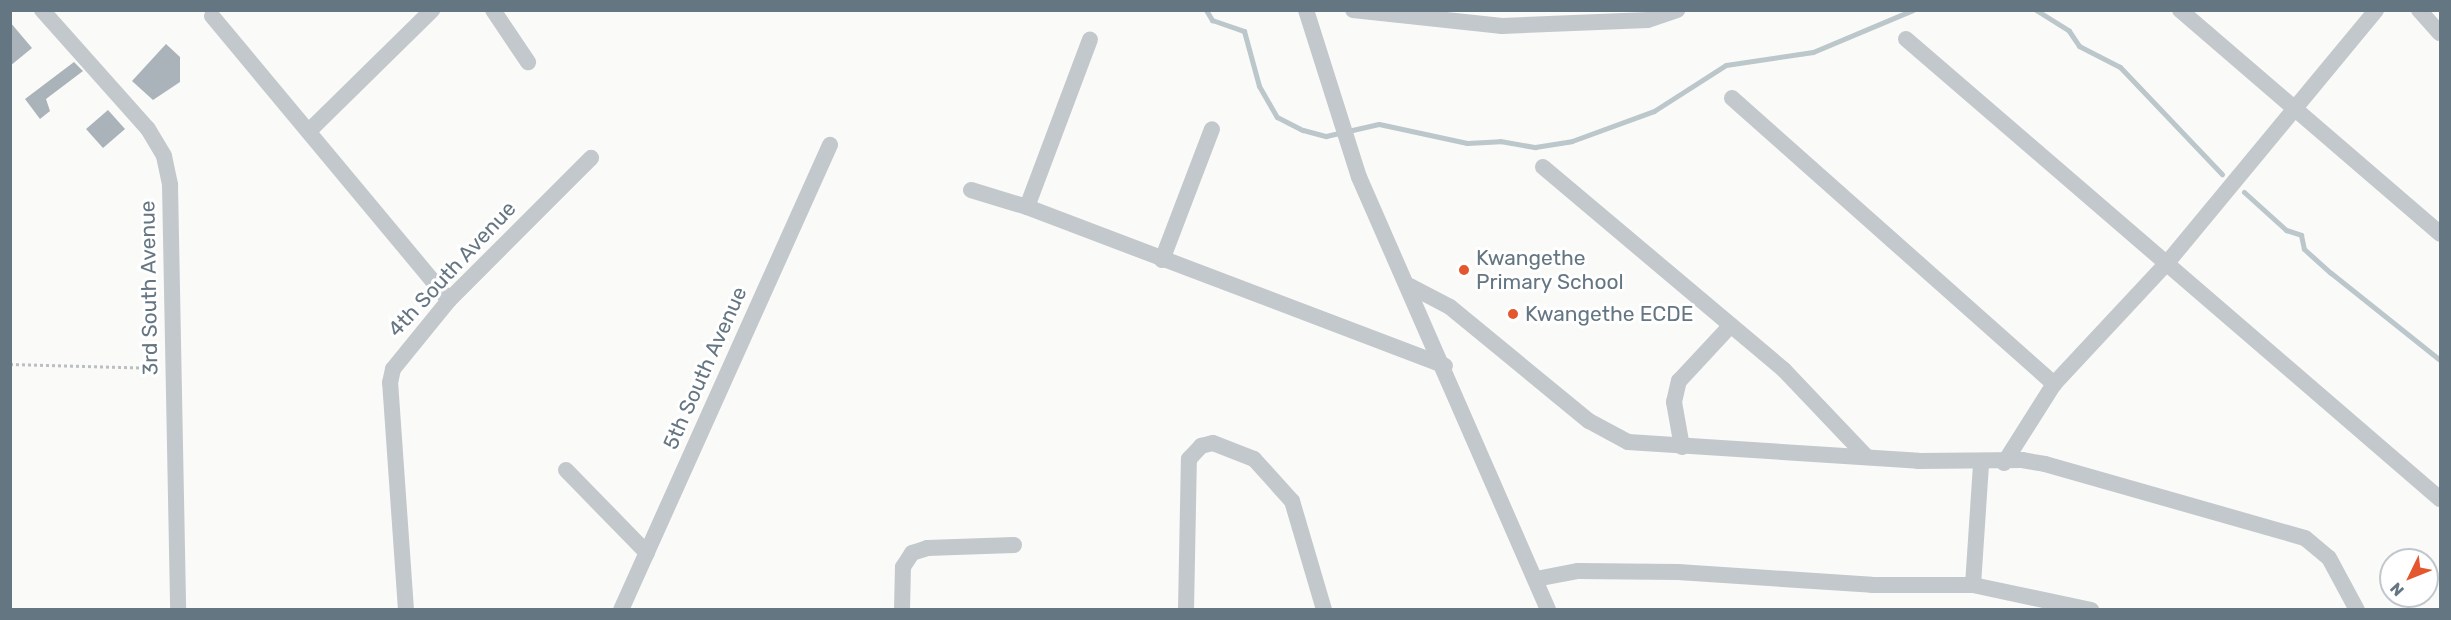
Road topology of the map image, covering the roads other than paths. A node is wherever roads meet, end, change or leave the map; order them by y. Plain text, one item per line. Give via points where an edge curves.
1 (42, 10) edge
2 (432, 10) edge
3 (494, 10) edge
4 (1306, 10) edge
5 (1353, 10) edge
6 (1677, 10) edge
7 (2180, 10) edge
8 (2376, 10) edge
9 (2419, 10) edge
10 (212, 16) dead end
11 (2440, 33) edge
12 (1090, 39) dead end
13 (1906, 39) dead end
14 (528, 62) dead end
15 (1732, 98) dead end
16 (2298, 109) junction
17 (1212, 129) dead end
18 (309, 130) junction
19 (830, 145) dead end
20 (591, 158) dead end
21 (1543, 167) dead end
22 (971, 190) dead end
23 (1027, 207) junction
24 (2440, 234) edge
25 (1162, 260) junction
26 (2167, 263) junction
27 (1410, 286) junction
28 (449, 300) junction
29 (1731, 325) junction
30 (1445, 366) junction
31 (2054, 384) junction
32 (1682, 447) junction
33 (1865, 455) junction
34 (1981, 463) junction
35 (2004, 463) junction
36 (566, 470) dead end
37 (2440, 499) edge
38 (1014, 545) dead end
39 (647, 553) junction
40 (1536, 579) junction
41 (1973, 585) junction
42 (178, 609) edge
43 (406, 609) edge
44 (621, 609) edge
45 (902, 609) edge
46 (1186, 609) edge
47 (1324, 609) edge
48 (1548, 609) edge
49 (2091, 609) edge
50 (2357, 609) edge

1 - 42 street, 3rd South Avenue via 148,129 164,156 170,185
2 - 18 street
3 - 14 street
4 - 27 street via 1359,177
5 - 6 street via 1502,26 1648,20
7 - 16 street
8 - 16 street
9 - 11 street
10 - 18 street
12 - 23 street
13 - 26 street
15 - 31 street
16 - 24 street
16 - 26 street
17 - 25 street
18 - 28 street
19 - 39 street, 5th South Avenue
20 - 28 street, 4th South Avenue
21 - 29 street
22 - 23 street
23 - 25 street
25 - 30 street
26 - 31 street
26 - 37 street
27 - 30 street
27 - 32 street via 1450,307 1609,434 1628,442
28 - 43 street, 4th South Avenue via 402,355 390,383
29 - 32 street via 1679,381 1674,402
29 - 33 street via 1784,370
30 - 40 street
31 - 35 street
32 - 33 street
33 - 34 street
34 - 35 street
34 - 41 street
35 - 50 street via 2045,464 2306,538 2329,558
36 - 39 street
38 - 45 street via 927,548 912,554 903,567
39 - 44 street, 5th South Avenue
40 - 41 street via 1589,571 1872,585
40 - 48 street
41 - 49 street
46 - 47 street via 1189,459 1201,446 1213,443 1254,459 1292,501

